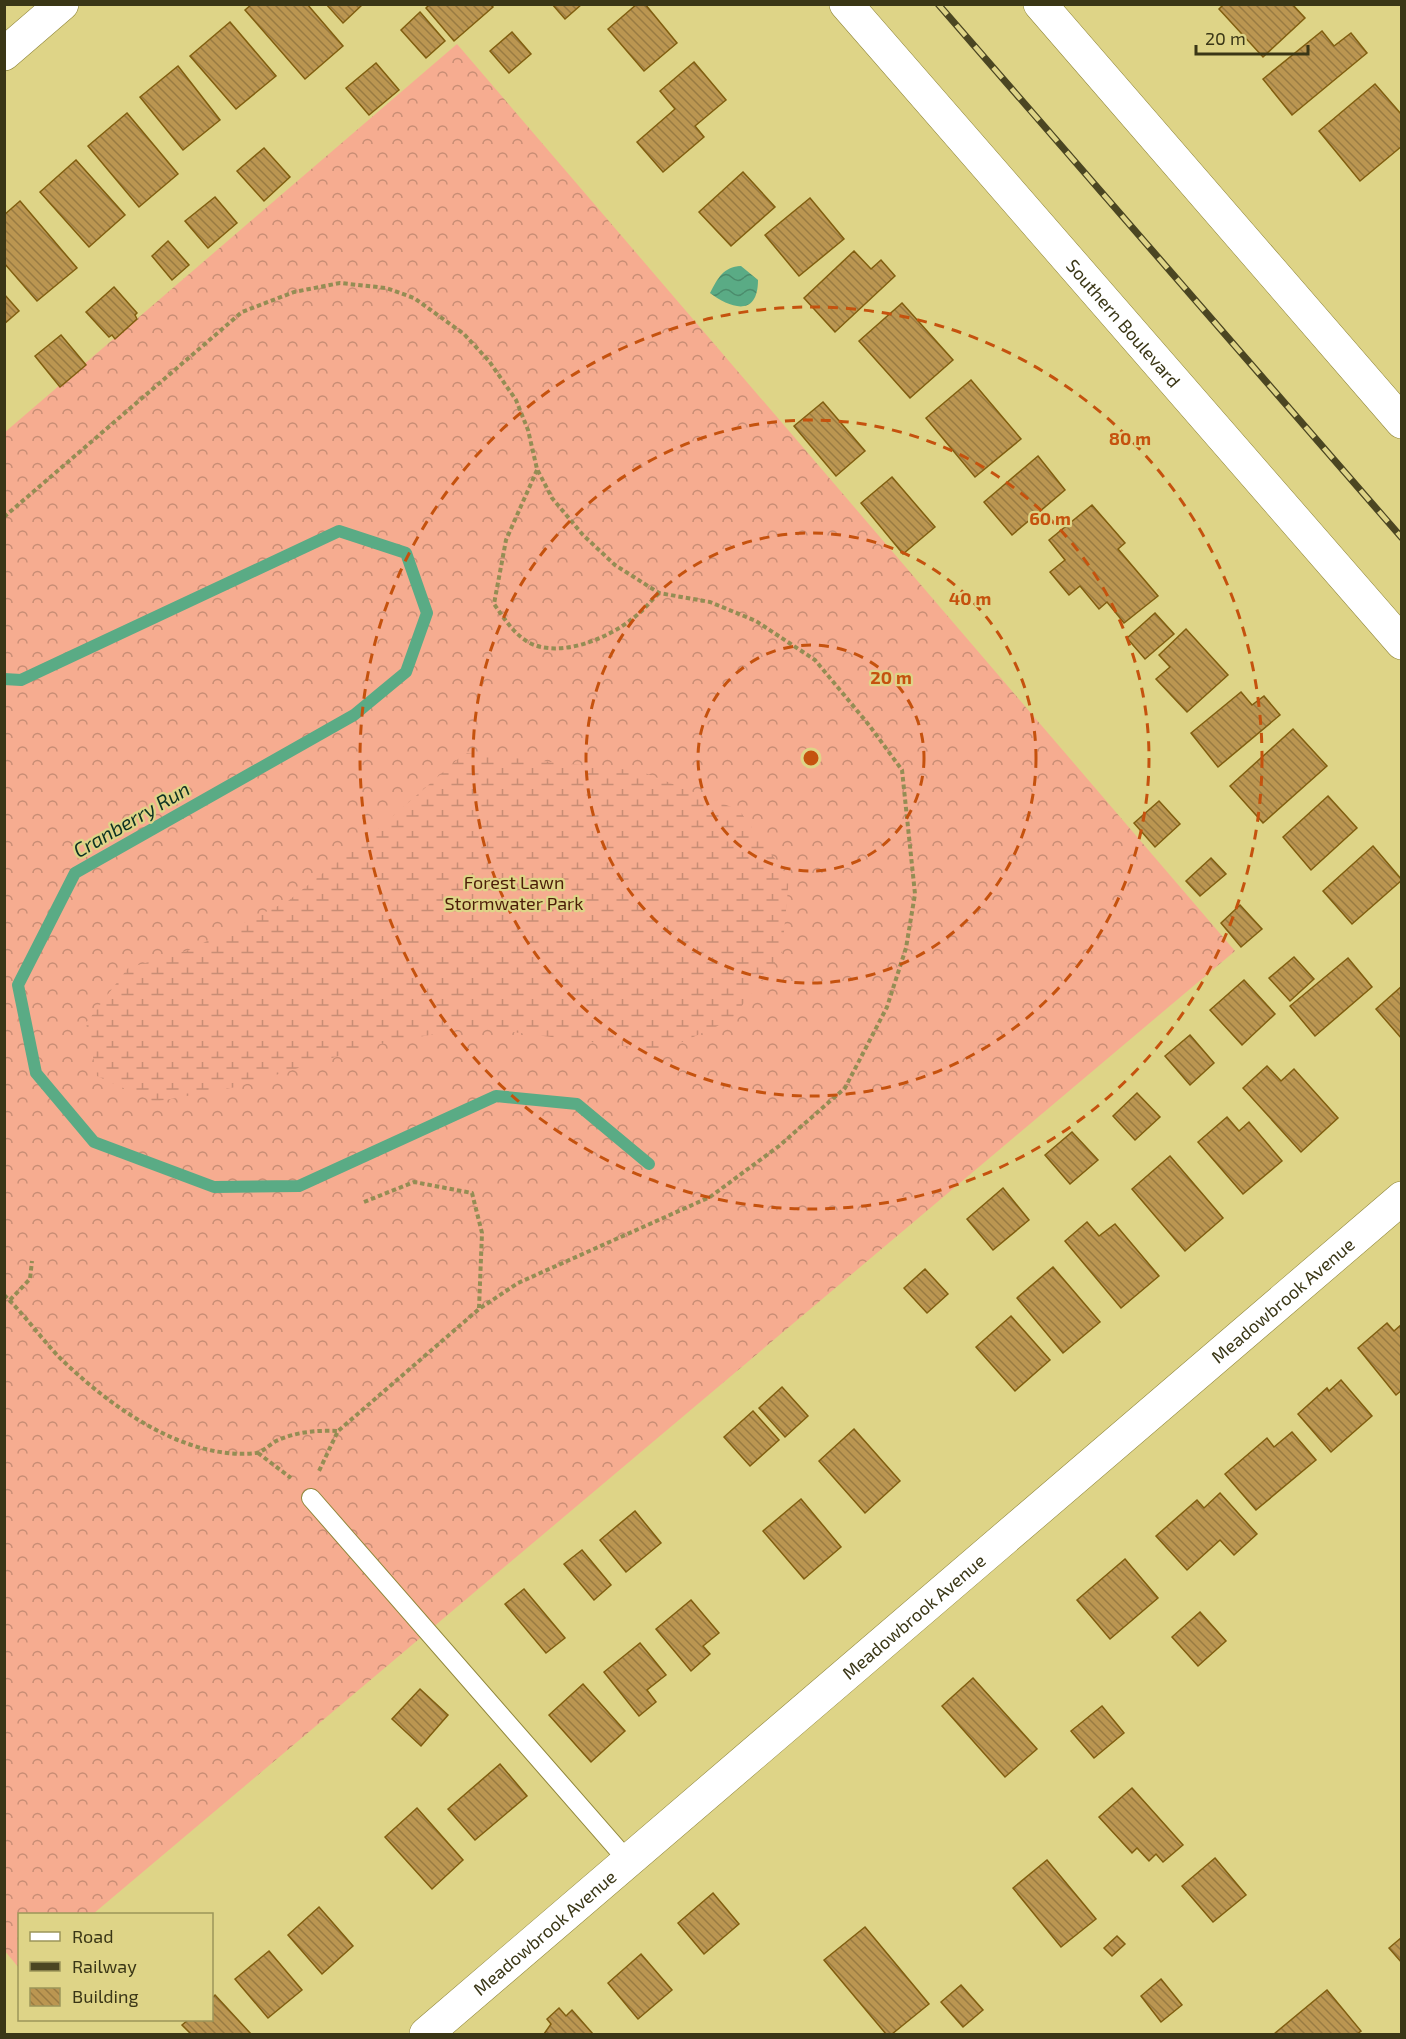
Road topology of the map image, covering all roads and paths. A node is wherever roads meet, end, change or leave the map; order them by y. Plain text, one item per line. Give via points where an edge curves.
1 (62, 4) edge
2 (846, 4) edge
3 (1040, 4) edge
4 (4, 54) edge
5 (1401, 422) edge
6 (537, 469) junction
7 (4, 517) edge
8 (659, 593) junction
9 (1401, 643) edge
10 (1401, 1198) edge
11 (364, 1202) dead end
12 (32, 1261) dead end
13 (4, 1295) edge
14 (10, 1300) junction
15 (479, 1309) junction
16 (311, 1498) dead end
17 (628, 1861) junction
18 (426, 2034) edge

1 - 4 street
2 - 9 street, Southern Boulevard
3 - 5 street
6 - 7 path via 516,400 464,334 414,298 386,288 340,283 294,292 242,312
6 - 8 path via 552,498 583,535 615,564
6 - 8 path via 506,540 498,577 495,604 512,629 528,642 548,649 592,642 631,620
8 - 15 path via 710,602 756,621 815,660 902,770 915,894 906,948 887,1007 845,1088 780,1146 710,1197 518,1283
10 - 17 street, Meadowbrook Avenue
11 - 15 path via 414,1182 472,1193 482,1233
12 - 14 path via 30,1279
13 - 14 path
14 - 15 path via 59,1356 127,1413 176,1440 222,1451 258,1453 276,1441 298,1434 338,1431
16 - 17 lane
17 - 18 street, Meadowbrook Avenue

